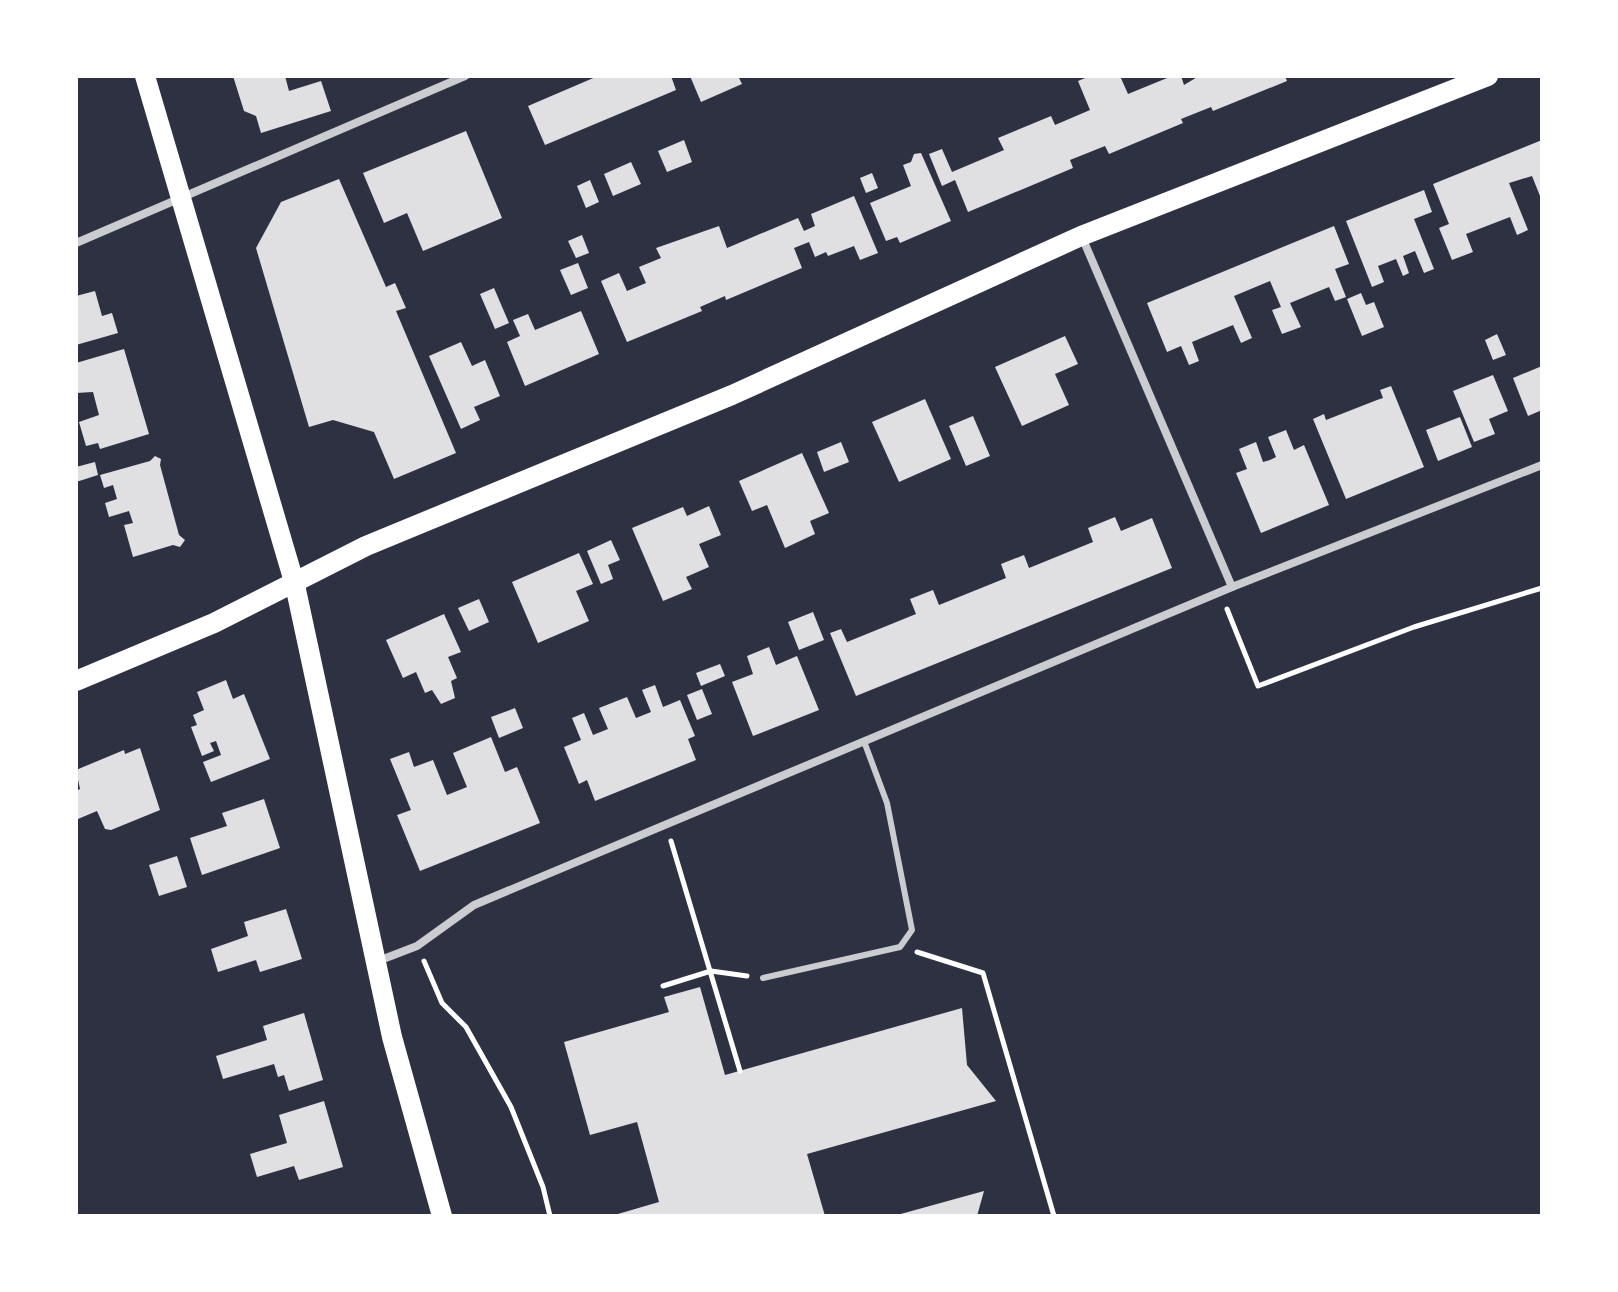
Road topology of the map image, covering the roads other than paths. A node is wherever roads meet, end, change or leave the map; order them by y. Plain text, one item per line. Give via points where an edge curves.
1 (145, 76) edge
2 (465, 76) edge
3 (1488, 76) edge
4 (181, 198) junction
5 (1081, 236) junction
6 (76, 243) edge
7 (1542, 465) edge
8 (295, 585) junction
9 (1232, 587) junction
10 (76, 681) edge
11 (865, 744) junction
12 (376, 961) junction
13 (763, 978) road end
14 (442, 1216) edge

1 - 4 main road
2 - 4 street
3 - 5 main road
4 - 6 street
4 - 8 main road
5 - 8 main road via 732,395 366,546
5 - 9 street
7 - 9 street
8 - 10 main road
8 - 12 main road
9 - 11 street
11 - 12 street via 474,905 417,946
11 - 13 lane via 887,803 912,930 900,947
12 - 14 main road

